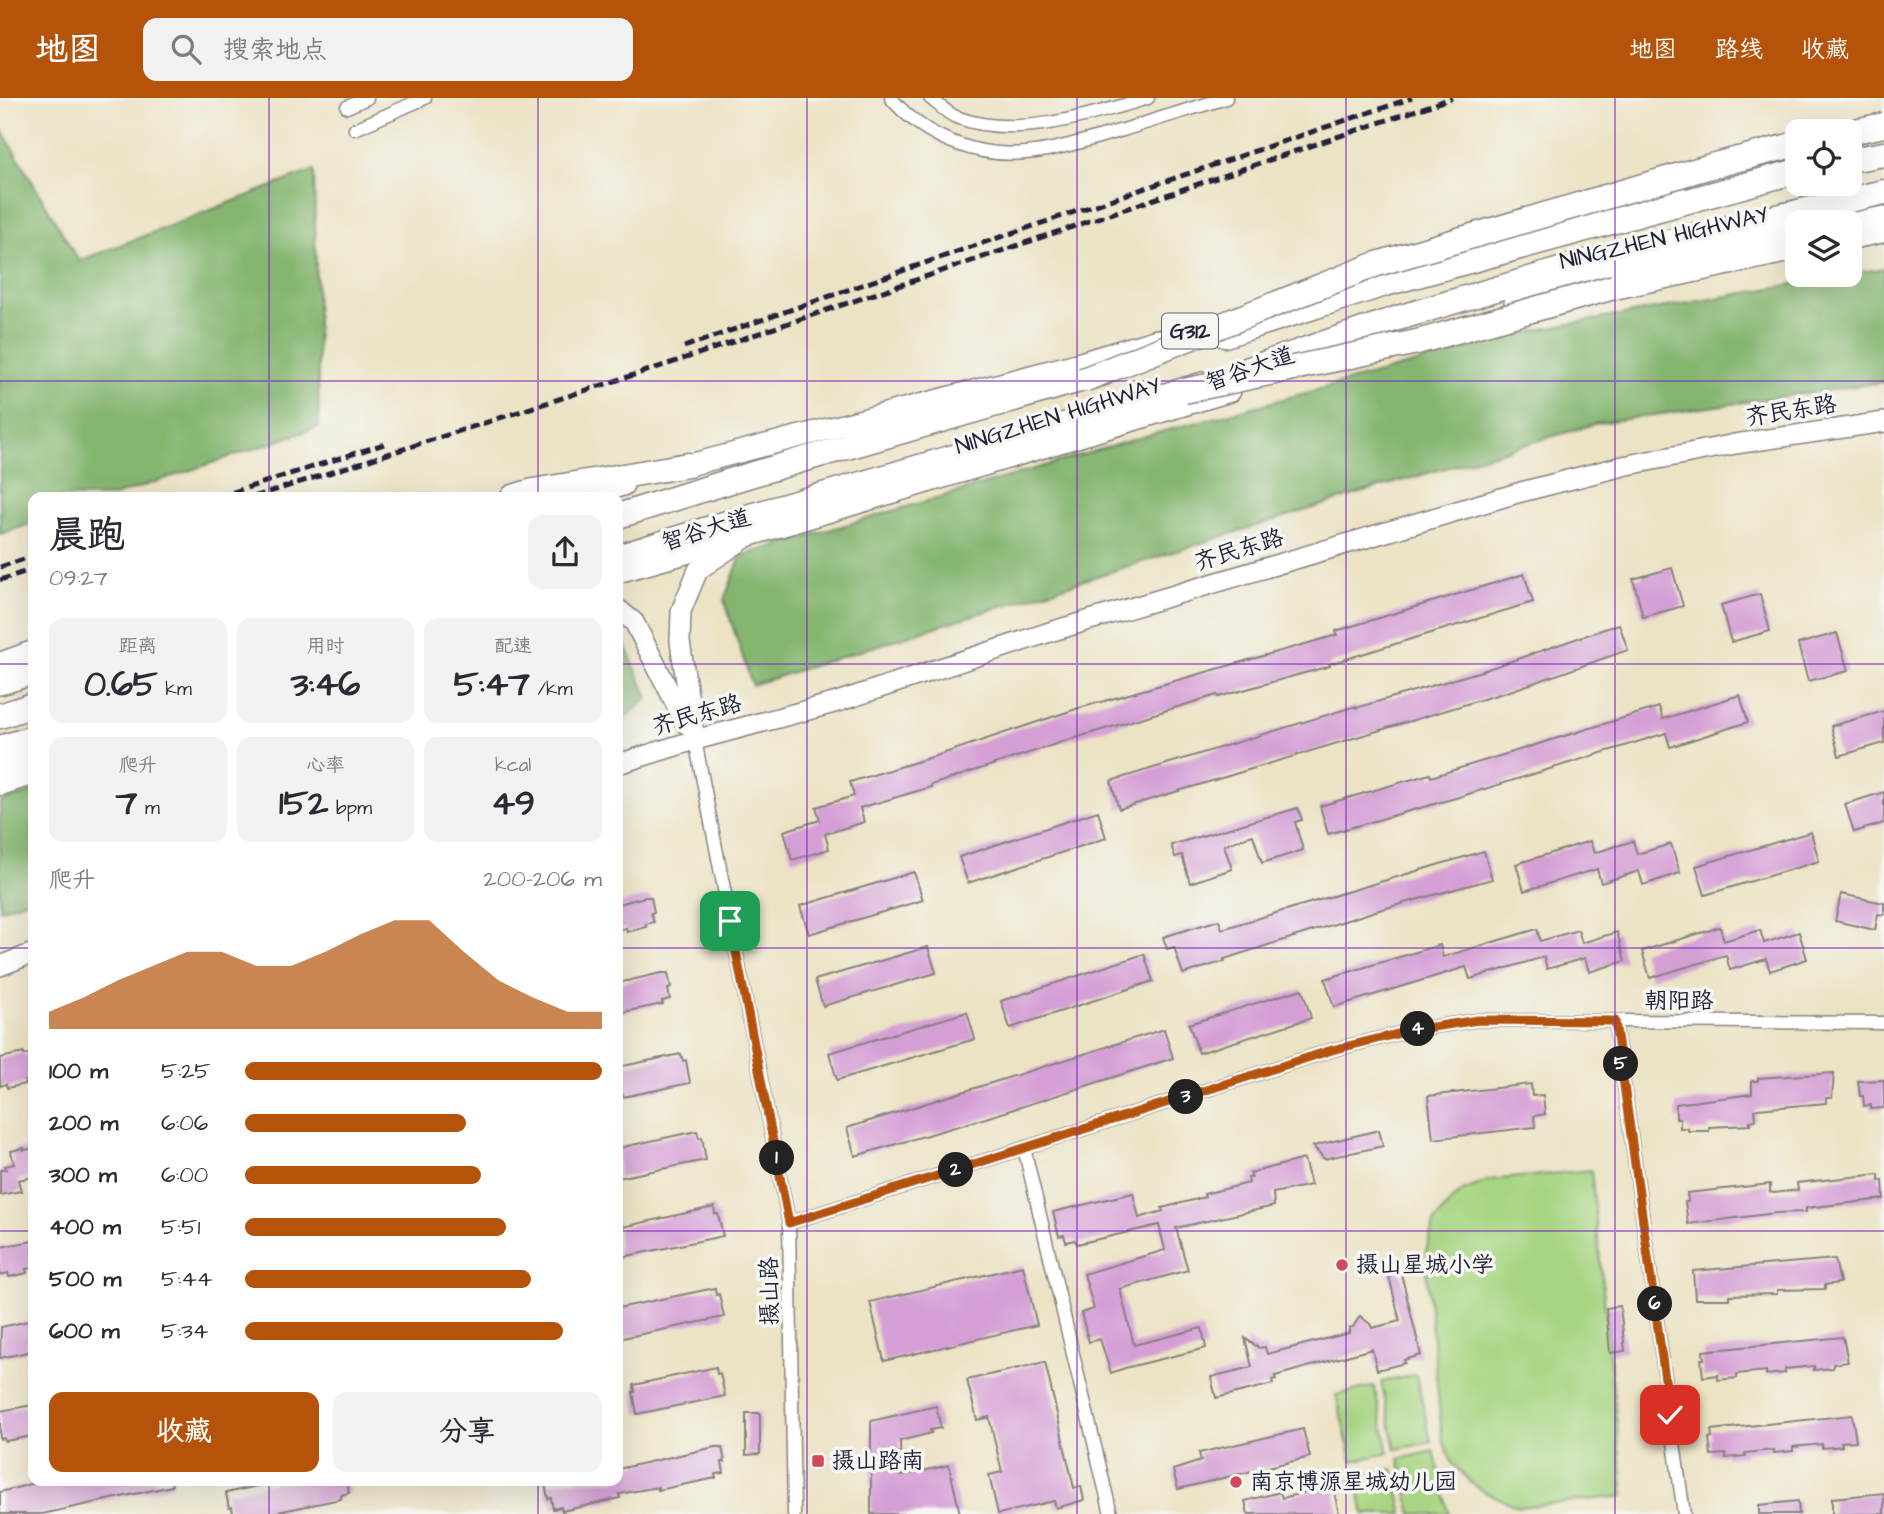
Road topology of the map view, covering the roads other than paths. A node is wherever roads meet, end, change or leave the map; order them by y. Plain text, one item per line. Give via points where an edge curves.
1 (366, 98) edge
2 (425, 98) edge
3 (891, 98) edge
4 (930, 98) edge
5 (1148, 98) edge
6 (1226, 98) edge
7 (347, 107) dead end
8 (1884, 114) edge
9 (1884, 125) edge
10 (355, 129) dead end
11 (1862, 130) edge
12 (1862, 133) edge
13 (1785, 147) edge
14 (1884, 153) edge
15 (1862, 157) edge
16 (1785, 171) edge
17 (1785, 171) edge
18 (1884, 192) edge
19 (1884, 217) edge
20 (1862, 222) edge
21 (1884, 230) edge
22 (1862, 235) edge
23 (1785, 237) edge
24 (1884, 242) edge
25 (1862, 246) edge
26 (1785, 251) edge
27 (1785, 259) edge
28 (1614, 287) junction
29 (1083, 380) junction
30 (1184, 391) junction
31 (1884, 422) edge
32 (688, 465) junction
33 (530, 492) edge
34 (599, 492) edge
35 (623, 514) edge
36 (747, 536) junction
37 (623, 555) edge
38 (623, 571) edge
39 (623, 613) edge
40 (28, 655) edge
41 (0, 665) edge
42 (28, 676) edge
43 (0, 684) edge
44 (28, 707) edge
45 (0, 716) edge
46 (28, 740) edge
47 (695, 740) junction
48 (0, 748) edge
49 (28, 756) edge
50 (623, 762) edge
51 (0, 765) edge
52 (28, 774) edge
53 (0, 783) edge
54 (28, 955) edge
55 (0, 966) edge
56 (1615, 1021) junction
57 (1884, 1023) edge
58 (1024, 1148) junction
59 (789, 1223) junction
60 (794, 1514) edge
61 (1111, 1514) edge
62 (1684, 1514) edge

1 - 7 street
2 - 10 street
3 - 6 street via 905,115 939,138 983,152 1033,153
4 - 5 street via 955,117 999,126 1041,125
8 - 12 street
9 - 11 highway, bridge
13 - 29 highway, bridge via 1377,264
14 - 15 highway
16 - 29 highway, 智谷大道 / G312, bridge via 1385,284
17 - 32 main road, 智谷大道 / G312 via 1604,209 1077,364
18 - 30 highway, 智谷大道 / G312, bridge via 1604,257 1398,318
19 - 20 main road
21 - 22 highway
23 - 36 main road, NINGZHEN HIGHWAY via 1610,273
24 - 25 highway
26 - 28 highway, G312
27 - 28 highway
28 - 30 highway, G312, bridge via 1417,342
29 - 35 highway, 智谷大道 / G312
30 - 37 highway, 智谷大道 / G312
31 - 47 street, 齐民东路 via 1635,463 1521,492 1053,631 834,703
32 - 33 highway
32 - 34 main road, 智谷大道 / G312
36 - 38 main road, NINGZHEN HIGHWAY
36 - 47 street via 698,570 681,611 680,642
39 - 47 street via 634,622
40 - 41 highway
42 - 43 main road
44 - 45 highway
46 - 48 highway
47 - 50 street, 齐民东路
47 - 59 street, 摄山路
49 - 51 main road
52 - 53 highway
54 - 55 street
56 - 57 street, 朝阳路
56 - 58 street, 朝阳路 via 1478,1020 1413,1030 1332,1050
56 - 62 street
58 - 59 street, 朝阳路
58 - 61 street
59 - 60 street, 摄山路

